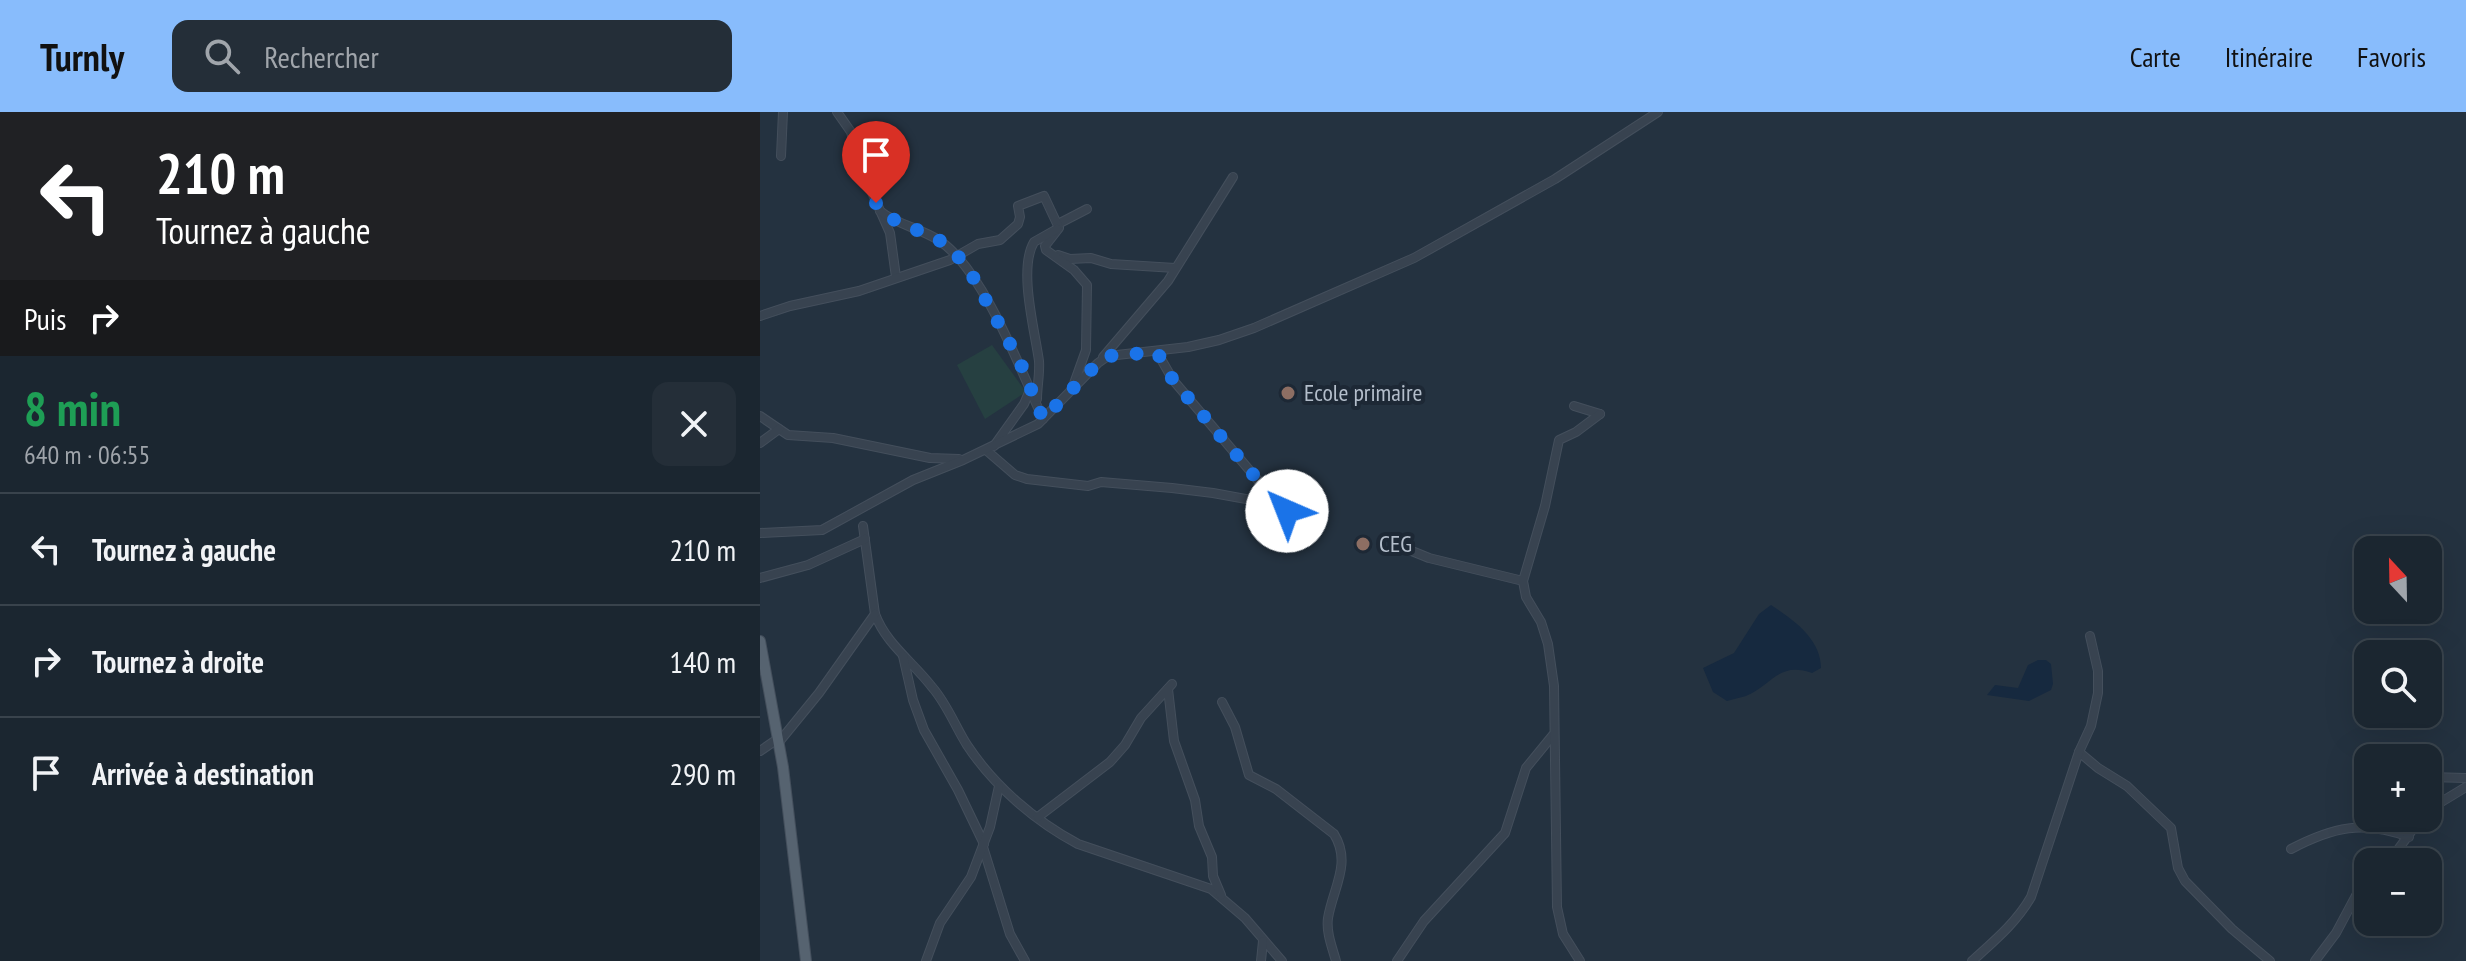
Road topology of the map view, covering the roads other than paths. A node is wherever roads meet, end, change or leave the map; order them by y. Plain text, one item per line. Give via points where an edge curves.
1 (783, 112) edge
2 (837, 112) edge
3 (1658, 112) edge
4 (781, 156) dead end
5 (1233, 177) dead end
6 (1087, 209) dead end
7 (880, 211) junction
8 (1058, 226) junction
9 (1049, 253) junction
10 (957, 255) junction
11 (1175, 268) junction
12 (896, 277) junction
13 (760, 316) edge
14 (1157, 352) junction
15 (1098, 363) junction
16 (1030, 390) junction
17 (1069, 395) junction
18 (1037, 404) junction
19 (1574, 406) dead end
20 (760, 416) edge
21 (1043, 419) junction
22 (779, 429) junction
23 (760, 443) edge
24 (990, 448) junction
25 (963, 460) junction
26 (1279, 505) junction
27 (1287, 511) dead end
28 (863, 526) dead end
29 (761, 533) edge
30 (865, 539) junction
31 (1397, 545) dead end
32 (760, 578) edge
33 (1523, 581) junction
34 (875, 614) junction
35 (2090, 636) dead end
36 (760, 641) edge
37 (903, 655) junction
38 (1222, 702) dead end
39 (1554, 735) junction
40 (779, 740) junction
41 (760, 751) edge
42 (2079, 752) junction
43 (2442, 777) edge
44 (2466, 778) edge
45 (999, 786) junction
46 (2466, 787) edge
47 (2442, 802) edge
48 (1038, 817) junction
49 (2412, 832) edge
50 (2409, 837) junction
51 (984, 846) junction
52 (2400, 848) edge
53 (2291, 849) dead end
54 (1222, 899) junction
55 (2354, 899) edge
56 (1263, 940) junction
57 (806, 961) edge
58 (926, 961) edge
59 (1025, 961) edge
60 (1261, 961) edge
61 (1282, 961) edge
62 (1336, 961) edge
63 (1397, 961) edge
64 (1580, 961) edge
65 (1972, 961) edge
66 (2270, 961) edge
67 (2315, 961) edge

1 - 4 street
2 - 7 street via 851,132
3 - 14 street via 1555,179 1414,258 1254,328
5 - 11 street
6 - 8 street
7 - 10 street via 939,240
7 - 12 street via 890,233
8 - 9 street via 1045,246
8 - 10 street via 1042,197 1018,206 1020,220 1006,236
8 - 18 street via 1034,242 1028,260 1039,365
9 - 11 street
9 - 17 street via 1087,285 1086,350
10 - 12 street
10 - 16 street via 1020,362
11 - 15 street
12 - 13 street
14 - 15 street via 1116,354
14 - 26 street via 1173,380
15 - 17 street
16 - 18 street
16 - 24 street
17 - 21 street
18 - 21 street
19 - 33 street via 1600,414 1559,440
20 - 22 street
21 - 24 street
22 - 23 street
22 - 25 street via 788,435
24 - 25 street
24 - 26 street via 1015,475 1027,479 1172,488
25 - 29 street via 913,480 822,530
26 - 27 street
28 - 30 street
30 - 32 street via 819,561
30 - 34 street
31 - 33 street
33 - 39 street via 1548,644
34 - 37 street
34 - 40 street
35 - 42 street via 2098,693
36 - 40 main road
37 - 45 street via 935,689
37 - 51 street via 924,730
38 - 62 street via 1249,775 1286,797 1339,842 1344,860 1328,918
39 - 63 street via 1526,768 1505,833 1424,921
39 - 64 street via 1557,907 1563,934
40 - 41 street
40 - 57 main road
42 - 65 street via 2031,897
42 - 66 street via 2127,786 2171,828 2185,881
43 - 44 street
45 - 48 street
45 - 51 street
46 - 47 street
48 - 54 street via 1078,844 1211,889
48 - 54 street via 1110,762 1170,687 1175,745
49 - 50 street
50 - 52 street
50 - 53 street via 2387,829 2348,827 2321,833
51 - 58 street via 967,885 934,933
51 - 59 street via 1005,922
54 - 56 street
55 - 67 street
56 - 60 street
56 - 61 street

